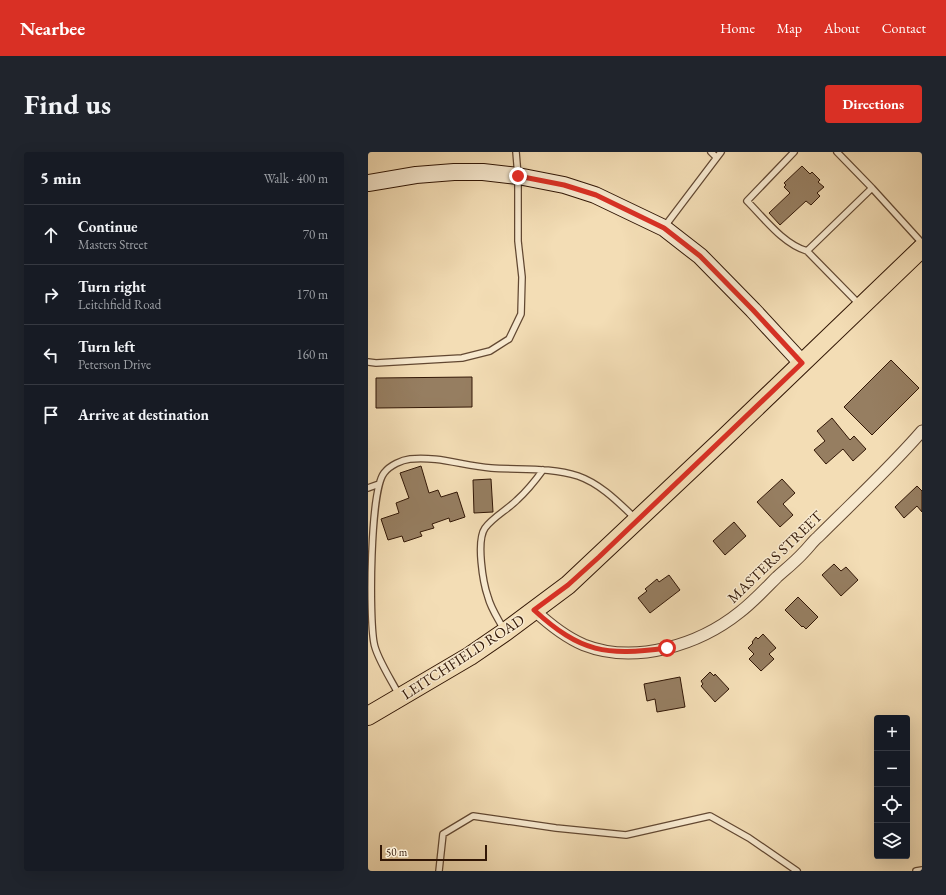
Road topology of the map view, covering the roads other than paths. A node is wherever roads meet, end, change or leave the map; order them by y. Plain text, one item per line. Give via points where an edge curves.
1 (516, 152) edge
2 (710, 152) edge
3 (721, 152) edge
4 (794, 152) edge
5 (837, 152) edge
6 (716, 157) junction
7 (518, 176) junction
8 (368, 183) edge
9 (872, 188) junction
10 (664, 228) junction
11 (922, 243) edge
12 (922, 248) edge
13 (807, 251) junction
14 (861, 307) junction
15 (368, 362) edge
16 (802, 363) junction
17 (922, 430) edge
18 (544, 470) junction
19 (379, 484) junction
20 (368, 488) edge
21 (638, 520) junction
22 (534, 610) junction
23 (506, 632) junction
24 (371, 644) edge
25 (400, 698) junction
26 (368, 716) edge
27 (922, 870) edge
28 (439, 871) edge
29 (797, 871) edge
30 (916, 871) edge

1 - 7 lane
2 - 6 lane
3 - 6 lane
4 - 13 lane via 747,201 796,248
5 - 9 lane
6 - 10 lane
7 - 8 street via 454,172
7 - 10 street via 564,185 596,195
7 - 15 lane via 518,241 522,278 520,314 509,339 490,351 462,358
9 - 11 lane
9 - 13 lane
10 - 16 street via 700,256
12 - 14 main road, LEITCHFIELD ROAD
13 - 14 lane
14 - 16 main road, LEITCHFIELD ROAD
16 - 21 main road, LEITCHFIELD ROAD
17 - 22 street, MASTERS STREET via 860,497 765,591 740,613 698,638 667,648 636,652 594,649 572,640
18 - 19 lane via 490,468 433,459 409,459 390,468 384,473
18 - 21 lane via 579,476 602,488
18 - 23 lane via 517,500 490,522 482,537 483,574 488,598
19 - 20 lane
19 - 24 lane via 374,510
21 - 22 main road, LEITCHFIELD ROAD via 568,585
22 - 23 main road, LEITCHFIELD ROAD
23 - 25 main road, LEITCHFIELD ROAD
24 - 25 lane
25 - 26 main road, LEITCHFIELD ROAD
27 - 30 lane
28 - 29 lane via 443,834 473,816 626,835 710,816

